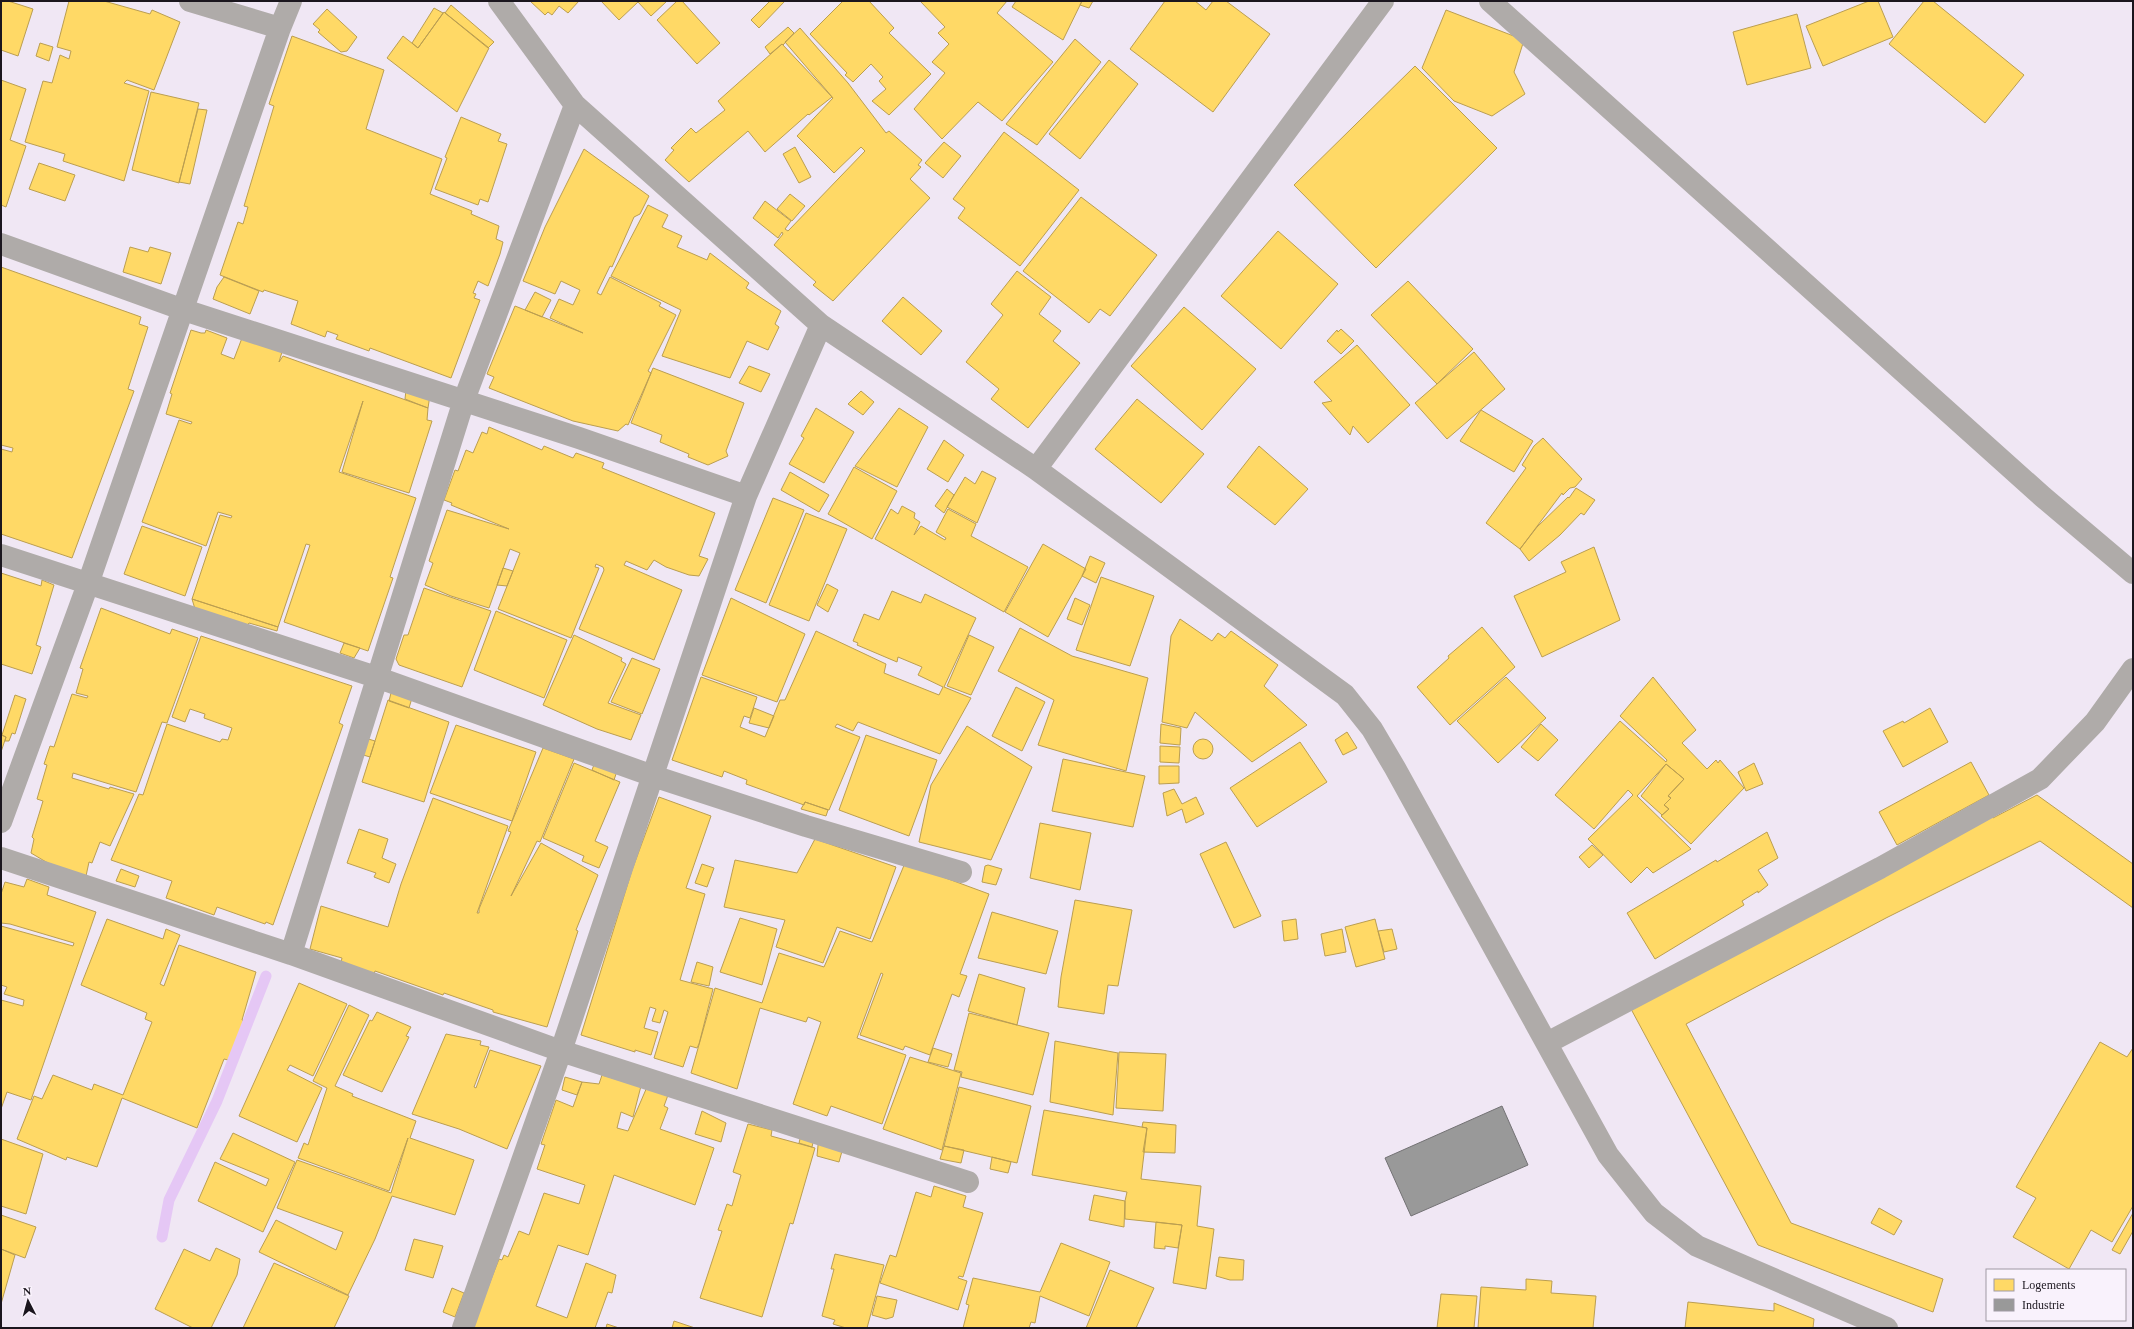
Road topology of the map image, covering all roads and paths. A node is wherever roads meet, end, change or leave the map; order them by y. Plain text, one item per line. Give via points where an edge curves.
1 (190, 1) edge
2 (292, 1) edge
3 (499, 1) edge
4 (1383, 1) edge
5 (1490, 1) edge
6 (280, 28) junction
7 (575, 105) junction
8 (1, 244) edge
9 (184, 310) junction
10 (822, 325) junction
11 (464, 400) junction
12 (1036, 469) junction
13 (746, 496) junction
14 (1, 555) edge
15 (2133, 573) edge
16 (88, 584) junction
17 (2133, 669) edge
18 (376, 677) junction
19 (652, 776) junction
20 (1, 822) edge
21 (1, 858) edge
22 (961, 872) dead end
23 (290, 954) junction
24 (1547, 1043) junction
25 (561, 1051) junction
26 (968, 1182) dead end
27 (463, 1328) edge
28 (1887, 1328) edge

1 - 6 street
2 - 6 street
3 - 7 street
4 - 12 street
5 - 15 street via 2037,492
6 - 9 street
7 - 10 street
7 - 11 street
8 - 9 street
9 - 11 street
9 - 16 street
10 - 12 street
10 - 13 street
11 - 13 street
11 - 18 street
12 - 24 street via 1345,695 1372,729 1396,768
13 - 19 street
14 - 16 street
16 - 18 street
16 - 20 street
17 - 24 street via 2095,722 2040,779 1873,871
18 - 19 street
18 - 23 street
19 - 22 street via 806,826
19 - 25 street
21 - 23 street
23 - 25 street
24 - 28 street via 1608,1155 1654,1213 1697,1246
25 - 26 street
25 - 27 street

